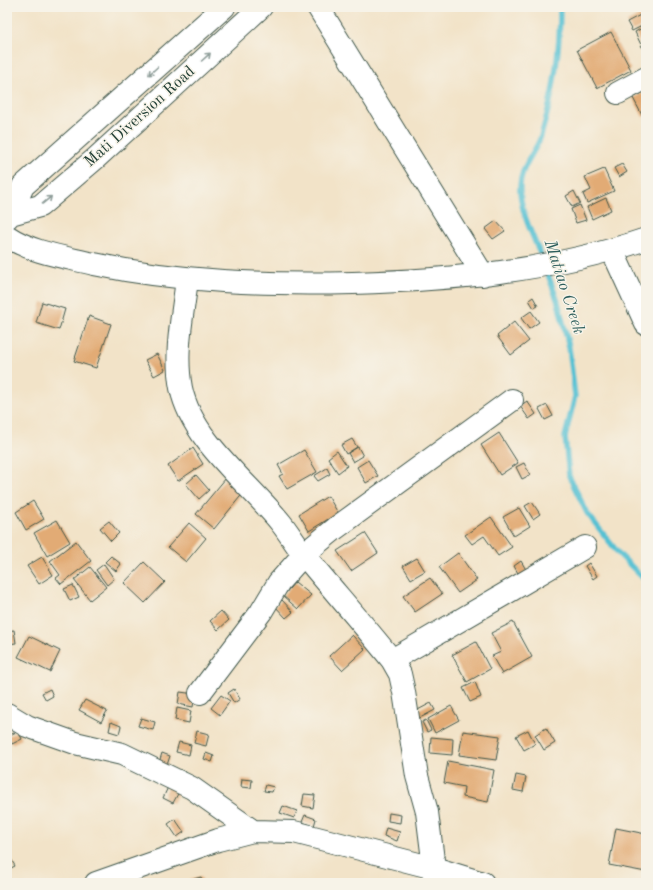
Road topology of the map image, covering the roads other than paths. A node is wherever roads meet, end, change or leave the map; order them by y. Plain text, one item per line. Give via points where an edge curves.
1 (224, 7) edge
2 (261, 7) edge
3 (318, 7) edge
4 (646, 78) edge
5 (618, 93) dead end
6 (9, 216) edge
7 (7, 236) edge
8 (646, 239) edge
9 (612, 250) junction
10 (483, 275) junction
11 (187, 279) junction
12 (646, 324) edge
13 (512, 400) dead end
14 (585, 547) dead end
15 (304, 554) junction
16 (392, 660) junction
17 (200, 693) dead end
18 (7, 714) edge
19 (253, 831) junction
20 (434, 868) junction
21 (96, 883) edge
22 (483, 883) edge

1 -> 6 main road, Mati Diversion Road via 23,186
6 -> 2 main road, Mati Diversion Road via 40,206
3 - 10 main road
4 - 5 main road
7 - 11 main road via 48,254 119,269
8 - 9 main road
9 - 10 main road
9 - 12 main road
10 - 11 main road via 415,281 262,284
11 - 15 main road via 178,368 190,412 215,450 281,523
13 - 15 main road
14 - 16 main road
15 - 16 main road
15 - 17 main road via 279,582 261,612
16 - 20 main road via 400,674 404,692 417,776 427,812
18 - 19 main road via 27,726 68,741 122,754 192,788
19 - 20 main road via 294,832
19 - 21 main road via 218,840
20 - 22 main road

